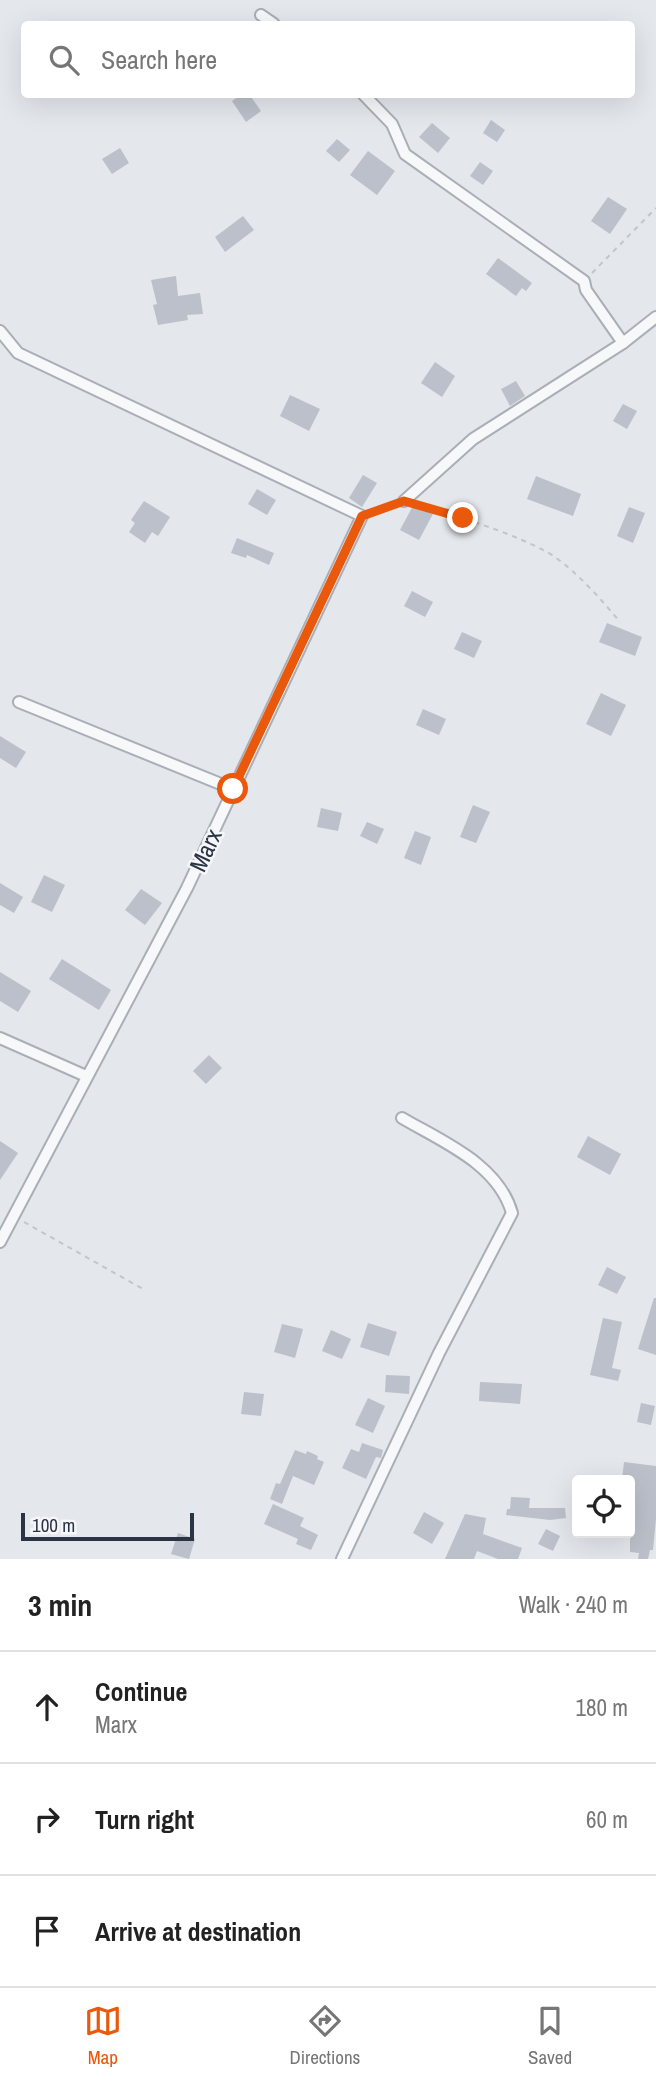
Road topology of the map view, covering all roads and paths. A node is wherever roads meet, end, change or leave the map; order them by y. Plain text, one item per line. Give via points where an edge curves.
1 (261, 15) dead end
2 (270, 21) edge
3 (367, 98) edge
4 (656, 208) edge
5 (584, 281) junction
6 (656, 317) edge
7 (0, 331) edge
8 (623, 343) junction
9 (404, 501) junction
10 (362, 516) junction
11 (620, 622) dead end
12 (19, 702) dead end
13 (233, 789) junction
14 (0, 1038) edge
15 (86, 1076) junction
16 (402, 1118) dead end
17 (14, 1216) junction
18 (0, 1242) edge
19 (144, 1289) dead end
20 (342, 1559) edge

1 - 2 street
3 - 5 street via 392,124 405,154
4 - 5 path
5 - 8 street
6 - 8 street
7 - 10 street via 18,353
8 - 9 street via 473,439
9 - 10 path
9 - 11 path via 463,518 547,552 596,592
10 - 13 street, Marx
12 - 13 street
13 - 15 street, Marx via 187,888
14 - 15 street
15 - 17 street, Marx
16 - 20 street via 478,1163 508,1198 512,1213 439,1353
17 - 18 street, Marx
17 - 19 path

